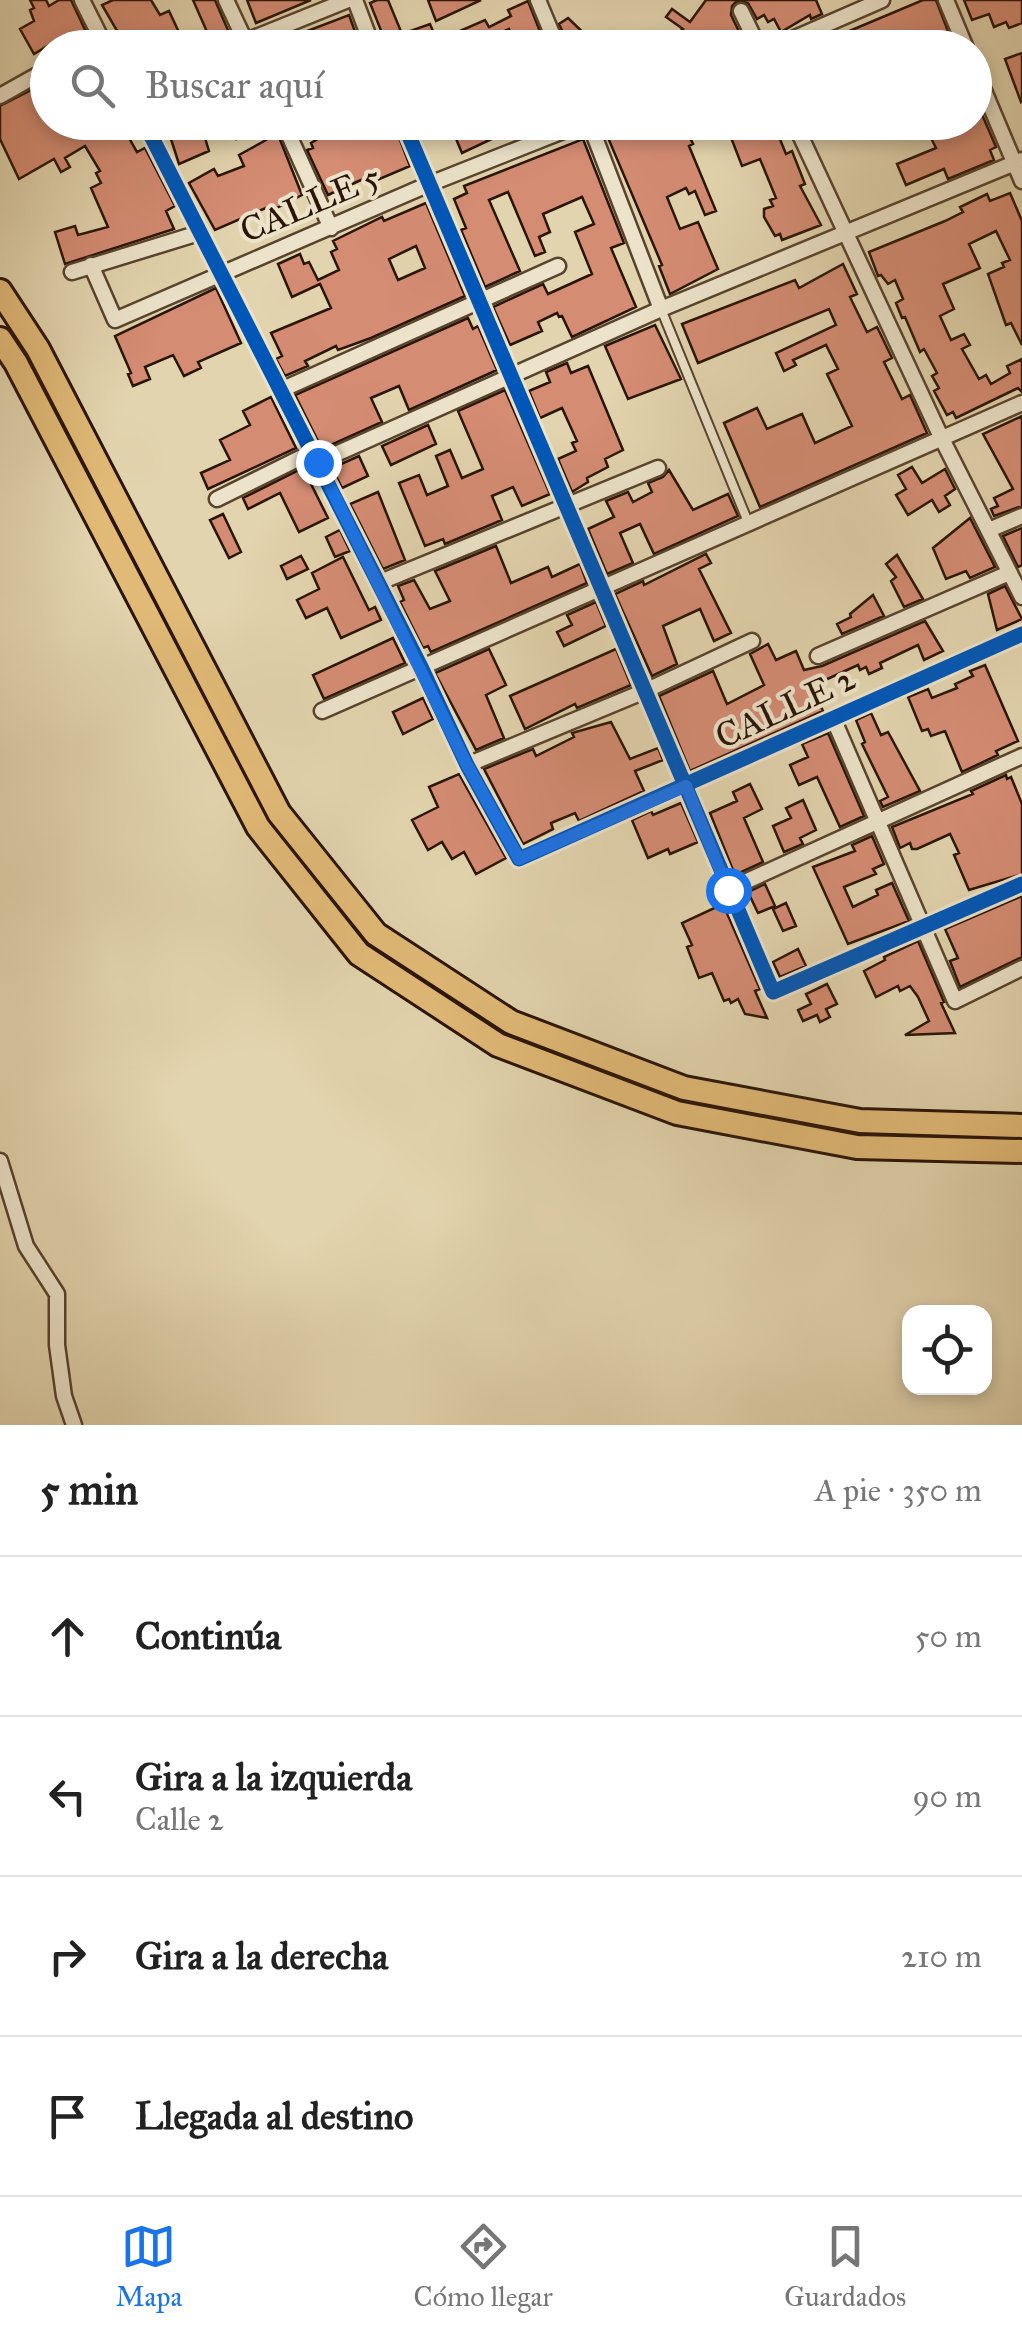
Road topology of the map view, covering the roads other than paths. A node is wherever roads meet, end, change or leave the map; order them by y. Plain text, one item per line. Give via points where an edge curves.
1 (82, 0) edge
2 (226, 0) edge
3 (352, 0) edge
4 (538, 0) edge
5 (882, 0) edge
6 (946, 0) edge
7 (742, 11) dead end
8 (97, 30) edge
9 (240, 30) edge
10 (280, 30) edge
11 (366, 30) edge
12 (550, 30) edge
13 (751, 30) edge
14 (813, 30) edge
15 (958, 30) edge
16 (30, 79) edge
17 (0, 96) edge
18 (992, 106) edge
19 (153, 140) edge
20 (291, 140) edge
21 (410, 140) edge
22 (541, 140) edge
23 (595, 140) edge
24 (802, 140) edge
25 (1018, 162) edge
26 (1022, 181) edge
27 (427, 184) junction
28 (331, 228) junction
29 (844, 231) junction
30 (199, 233) junction
31 (91, 265) junction
32 (558, 266) dead end
33 (72, 272) dead end
34 (221, 274) junction
35 (0, 291) edge
36 (477, 302) junction
37 (661, 309) junction
38 (0, 339) edge
39 (509, 376) junction
40 (281, 390) junction
41 (1022, 403) edge
42 (941, 436) junction
43 (315, 457) junction
44 (658, 468) dead end
45 (217, 498) dead end
46 (565, 506) junction
47 (1022, 516) edge
48 (748, 522) junction
49 (988, 530) junction
50 (1010, 573) junction
51 (378, 582) junction
52 (600, 588) junction
53 (1022, 597) edge
54 (1022, 634) edge
55 (752, 641) dead end
56 (818, 656) dead end
57 (421, 666) junction
58 (644, 691) junction
59 (322, 711) dead end
60 (833, 718) junction
61 (1022, 756) edge
62 (467, 765) junction
63 (686, 786) junction
64 (879, 824) junction
65 (1022, 884) edge
66 (728, 890) junction
67 (924, 928) junction
68 (1022, 968) edge
69 (1022, 1126) edge
70 (1022, 1152) edge
71 (0, 1161) edge
72 (74, 1425) edge

1 - 8 street
2 - 9 street
3 - 10 street
3 - 11 street
4 - 12 street
5 - 14 street
6 - 15 street
7 - 13 street
16 - 17 street
18 - 25 street
19 - 30 street
20 - 28 street
21 - 27 street
22 - 27 street, CALLE 5
23 - 37 street
24 - 29 street
25 - 26 street
25 - 29 street
27 - 28 street, CALLE 5
27 - 36 street
28 - 34 street, CALLE 5
29 - 37 street
29 - 42 street
30 - 31 street
30 - 34 street
31 - 33 street
31 - 34 street, CALLE 5 via 115,320
32 - 36 street
34 - 40 street
35 - 69 highway via 38,350 279,813 376,934 510,1022 684,1088 860,1121
36 - 39 street
36 - 40 street
37 - 39 street
37 - 48 lane
38 - 70 highway via 258,827 359,954 498,1046 677,1113 857,1146
39 - 43 street
39 - 46 street
40 - 43 street
41 - 42 street
42 - 48 street
42 - 49 street
43 - 45 street
43 - 51 street
44 - 46 street
46 - 51 street
46 - 52 street
47 - 49 street
48 - 52 street
49 - 50 street
50 - 53 street
50 - 56 street
51 - 57 street
52 - 57 street
52 - 58 street
54 - 60 street, CALLE 2
55 - 58 street
57 - 59 street
57 - 62 street
58 - 62 street
58 - 63 street
60 - 63 street, CALLE 2
60 - 64 street
61 - 64 street
62 - 63 street, CALLE 2 via 519,859
63 - 66 street
64 - 66 street
64 - 67 street
65 - 67 street
66 - 67 street via 773,992
67 - 68 street via 955,1001
71 - 72 street via 26,1246 57,1294 57,1345

